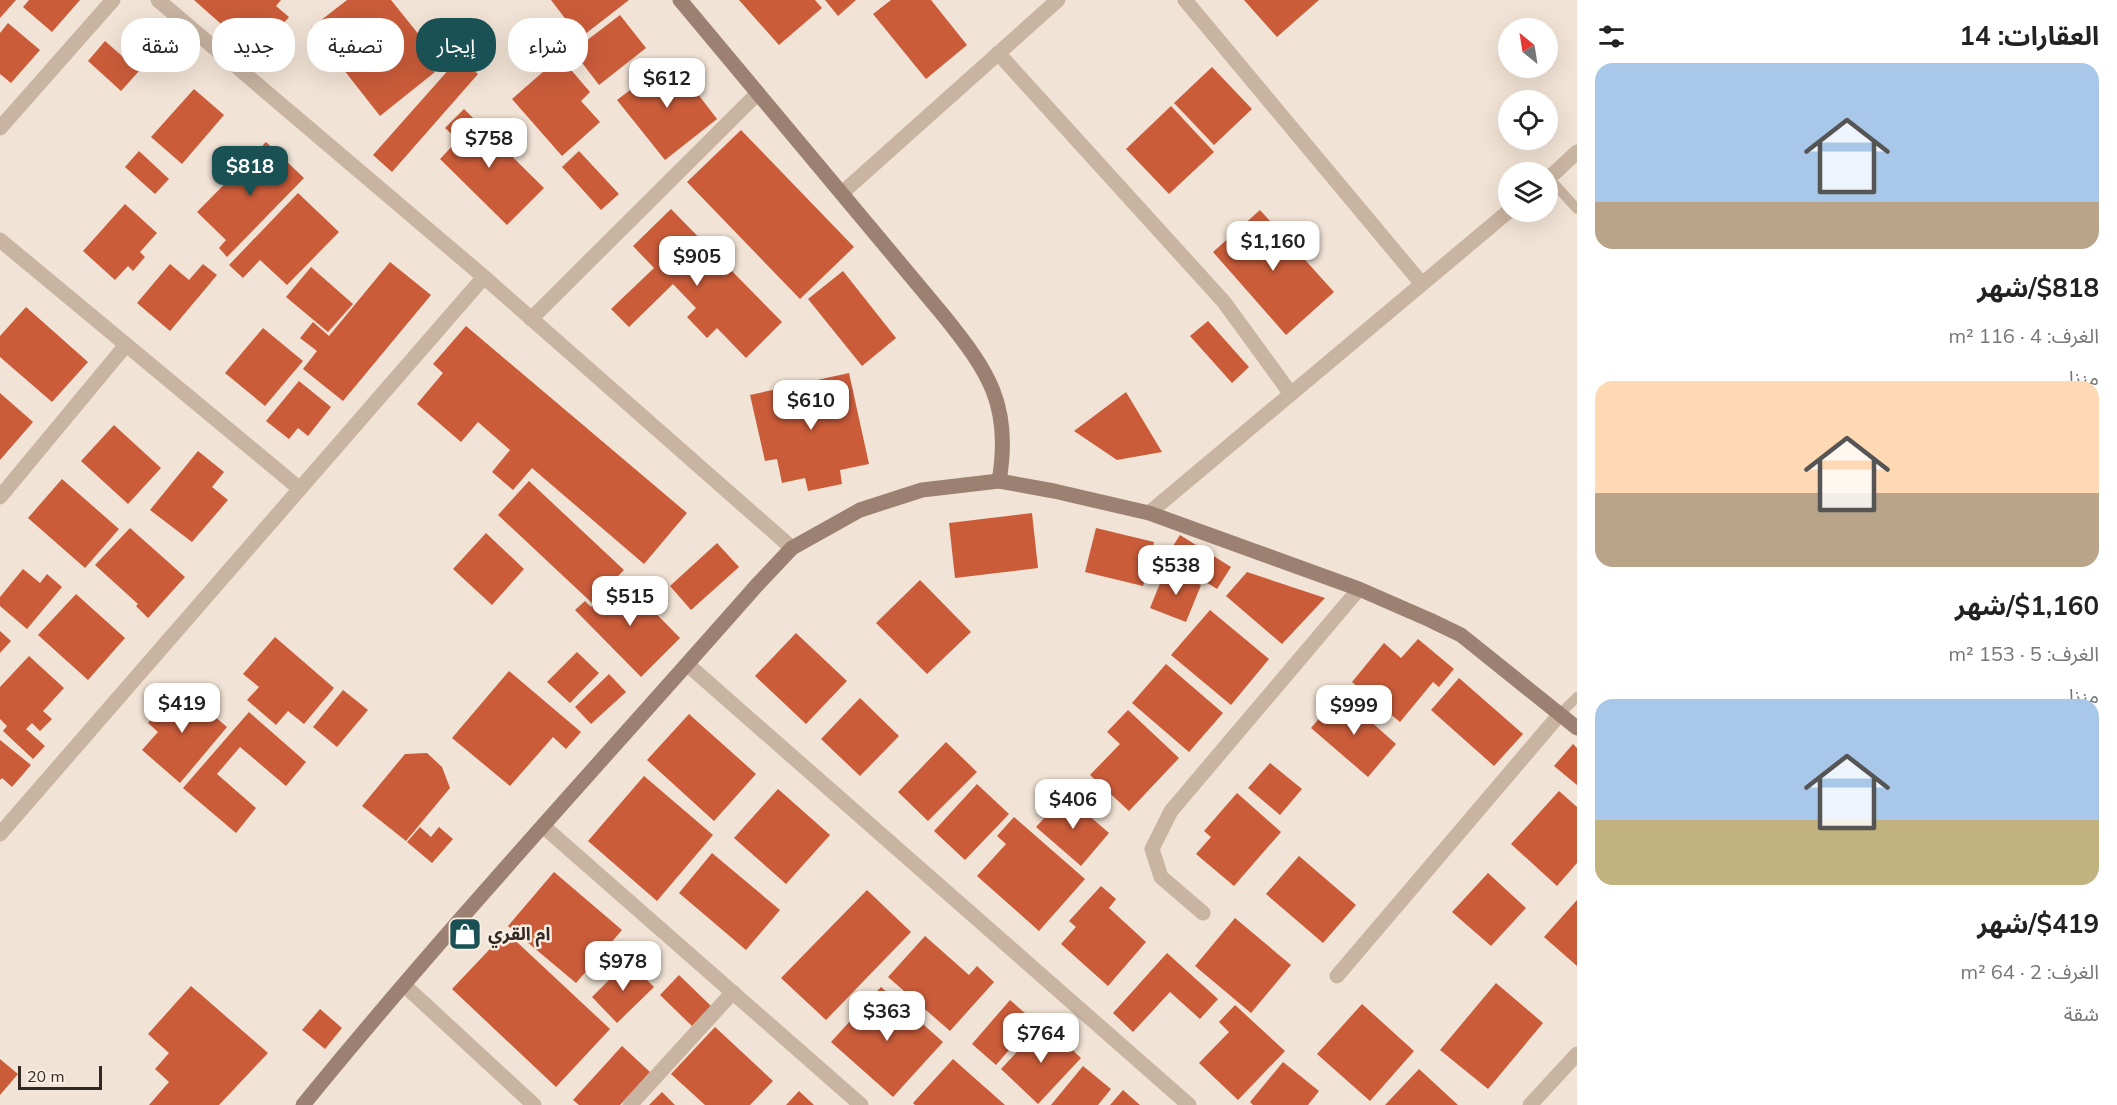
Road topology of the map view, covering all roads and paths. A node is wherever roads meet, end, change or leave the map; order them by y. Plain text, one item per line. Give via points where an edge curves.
1 (113, 0) edge
2 (158, 0) edge
3 (680, 0) edge
4 (1185, 0) edge
5 (1053, 2) edge
6 (998, 53) junction
7 (758, 93) junction
8 (0, 128) edge
9 (1577, 152) edge
10 (1558, 169) edge
11 (1558, 189) edge
12 (842, 194) junction
13 (1577, 209) edge
14 (1498, 220) edge
15 (0, 240) edge
16 (484, 277) junction
17 (1422, 284) junction
18 (531, 319) junction
19 (126, 345) junction
20 (1291, 394) junction
21 (999, 482) junction
22 (300, 489) junction
23 (0, 497) edge
24 (1149, 513) junction
25 (792, 548) junction
26 (1359, 589) junction
27 (687, 664) junction
28 (1577, 697) edge
29 (1560, 714) junction
30 (1577, 728) edge
31 (543, 826) junction
32 (0, 834) edge
33 (1203, 913) dead end
34 (1337, 976) dead end
35 (404, 985) junction
36 (733, 992) junction
37 (1577, 1054) edge
38 (303, 1105) edge
39 (534, 1105) edge
40 (630, 1105) edge
41 (861, 1105) edge
42 (1189, 1105) edge
43 (1530, 1105) edge

1 - 8 street
2 - 16 street
3 - 7 street
4 - 17 street
5 - 6 street
6 - 12 street
6 - 20 street via 1224,302
7 - 12 street
7 - 18 street
9 - 10 street
11 - 13 lane
12 - 21 street via 985,370 995,392 1004,438
14 - 17 street
15 - 19 street
16 - 18 street
16 - 22 street
17 - 20 street
18 - 25 street
19 - 22 street
19 - 23 street
20 - 24 street
21 - 24 street
21 - 25 street via 922,490 860,510
22 - 32 street
24 - 26 street
25 - 27 street
26 - 29 street via 1461,635
26 - 33 street via 1171,811 1152,849 1161,877
27 - 31 street
27 - 42 street
28 - 29 lane
29 - 30 street
29 - 34 street
31 - 35 street
31 - 36 street
35 - 38 street
35 - 39 street
36 - 40 street
36 - 41 street
37 - 43 street

